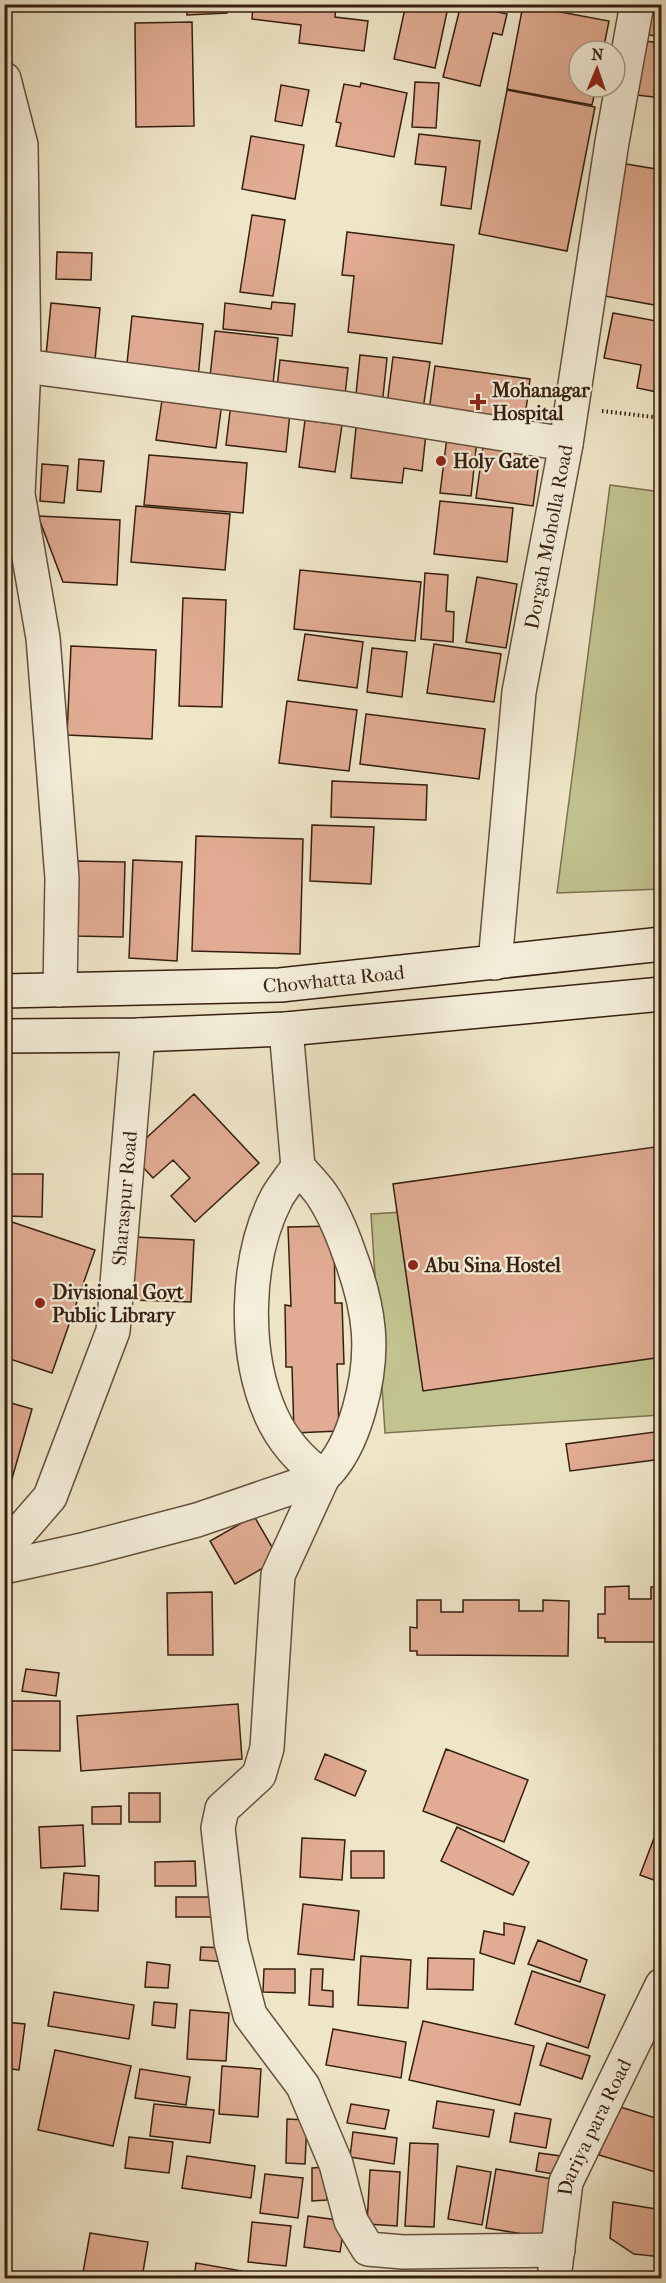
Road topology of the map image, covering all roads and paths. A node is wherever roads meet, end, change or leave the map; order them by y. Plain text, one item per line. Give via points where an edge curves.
1 (637, 4) edge
2 (4, 79) edge
3 (24, 366) junction
4 (572, 408) junction
5 (662, 418) edge
6 (566, 444) junction
7 (662, 944) edge
8 (495, 963) junction
9 (60, 990) junction
10 (4, 991) edge
11 (662, 994) edge
12 (285, 1029) junction
13 (138, 1035) junction
14 (4, 1036) edge
15 (298, 1167) junction
16 (323, 1477) junction
17 (4, 1551) edge
18 (4, 1567) edge
19 (662, 1985) edge
20 (556, 2264) edge

1 - 4 street, Dorgah Moholla Road
2 - 3 street via 21,145
3 - 6 street via 342,408
3 - 9 street via 18,494 43,638 62,878
4 - 5 path
4 - 6 street, Dorgah Moholla Road
6 - 8 street, Dorgah Moholla Road via 519,692
7 - 8 street, Chowhatta Road
8 - 9 street, Chowhatta Road via 280,985
9 - 10 street, Chowhatta Road
11 - 12 street
12 - 13 street
12 - 15 street
13 - 14 street
13 - 17 street, Sharaspur Road via 113,1331 50,1497
15 - 16 street via 321,1194 339,1226 363,1289 369,1323 369,1366 356,1420 340,1456
15 - 16 street via 277,1197 260,1242 251,1293 252,1334 261,1388 271,1416 290,1448
16 - 18 street via 197,1520
16 - 20 street via 278,1575 267,1748 260,1775 222,1809 218,1828 231,1942 250,2015 303,2086 336,2164 351,2221 368,2249
19 - 20 street, Dariya para Road via 566,2182

